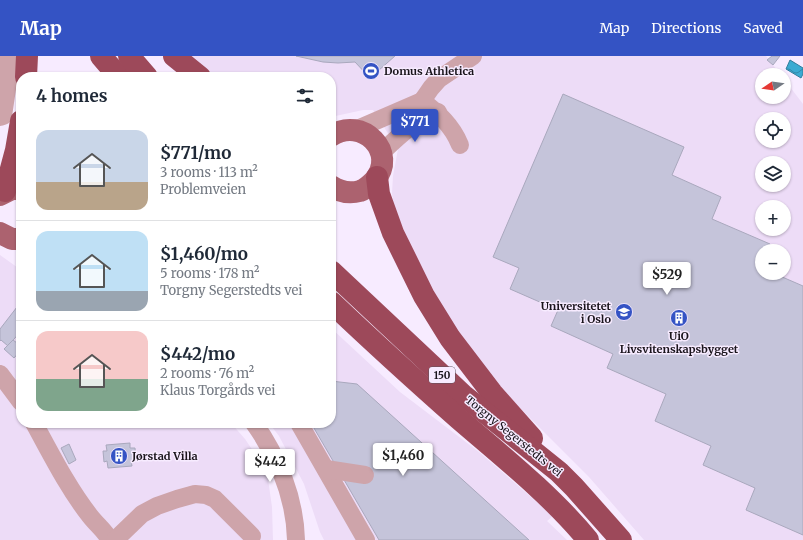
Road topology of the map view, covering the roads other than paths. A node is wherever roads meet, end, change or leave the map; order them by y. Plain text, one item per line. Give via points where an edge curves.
1 (4, 56) edge
2 (27, 56) edge
3 (101, 56) edge
4 (129, 56) edge
5 (174, 56) edge
6 (473, 56) edge
7 (26, 72) edge
8 (115, 72) edge
9 (143, 72) edge
10 (194, 72) edge
11 (422, 101) junction
12 (438, 112) junction
13 (0, 118) edge
14 (355, 130) junction
15 (336, 133) edge
16 (460, 145) dead end
17 (16, 150) edge
18 (381, 153) junction
19 (378, 177) junction
20 (9, 192) edge
21 (336, 192) edge
22 (336, 276) edge
23 (336, 307) edge
24 (11, 379) edge
25 (16, 390) edge
26 (37, 428) edge
27 (257, 428) edge
28 (302, 428) edge
29 (326, 469) junction
30 (559, 472) junction
31 (365, 475) dead end
32 (252, 536) dead end
33 (110, 540) edge
34 (115, 540) edge
35 (296, 540) edge
36 (366, 540) edge
37 (588, 540) edge
38 (621, 540) edge

1 - 13 street via 9,62 9,75 3,116
2 - 7 highway
3 - 8 highway
4 - 9 highway
5 - 10 highway
6 - 11 street via 439,79
11 - 12 street
11 - 14 street
12 - 16 street via 457,136
12 - 18 street via 409,128
14 - 15 main road
14 - 18 main road via 369,135
17 - 20 highway
18 - 19 main road
19 - 21 main road via 362,191
19 - 30 highway via 379,194 393,233 424,296 450,338
22 - 30 highway, Torgny Segerstedts vei / 150 via 464,395
23 - 37 highway, Torgny Segerstedts vei / 150 via 559,508
24 - 25 street
26 - 33 street via 90,517
27 - 35 street via 270,446 290,496
28 - 29 street
29 - 31 street
29 - 36 street
30 - 38 highway, Torgny Segerstedts vei / 150
32 - 34 street via 215,499 206,494 195,494 157,506 142,514

